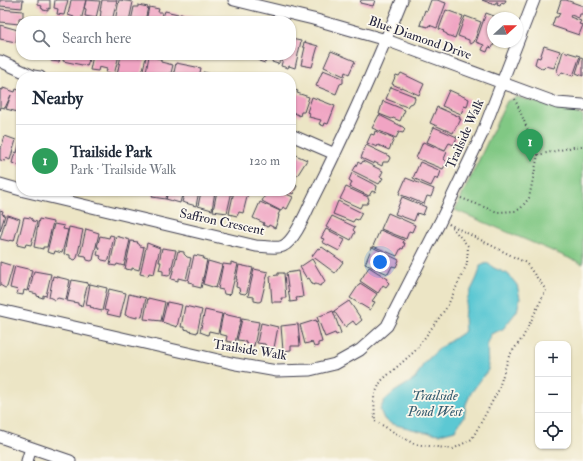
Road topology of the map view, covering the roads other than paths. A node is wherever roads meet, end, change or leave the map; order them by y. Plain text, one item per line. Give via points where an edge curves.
1 (234, 0) edge
2 (402, 0) edge
3 (534, 0) edge
4 (386, 40) junction
5 (0, 61) edge
6 (24, 72) edge
7 (502, 82) junction
8 (583, 105) edge
9 (296, 138) edge
10 (335, 154) junction
11 (0, 184) edge
12 (16, 189) edge
13 (43, 196) edge
14 (0, 310) edge
15 (0, 437) edge
16 (31, 448) junction
17 (55, 458) edge
18 (27, 461) edge
19 (70, 461) edge

1 - 4 street, Blue Diamond Drive
2 - 4 street, Saffron Crescent
3 - 7 street, Trailside Walk
4 - 7 street, Blue Diamond Drive
4 - 10 street, Saffron Crescent
5 - 6 street
7 - 8 street, Blue Diamond Drive via 557,103
7 - 14 street, Trailside Walk via 482,134 387,326 360,350 335,364 310,370 276,370 236,364
9 - 10 street
10 - 13 street, Saffron Crescent via 294,235 284,246 279,247 256,246
11 - 12 street, Saffron Crescent
15 - 16 street
16 - 17 street
16 - 18 street
17 - 19 street

